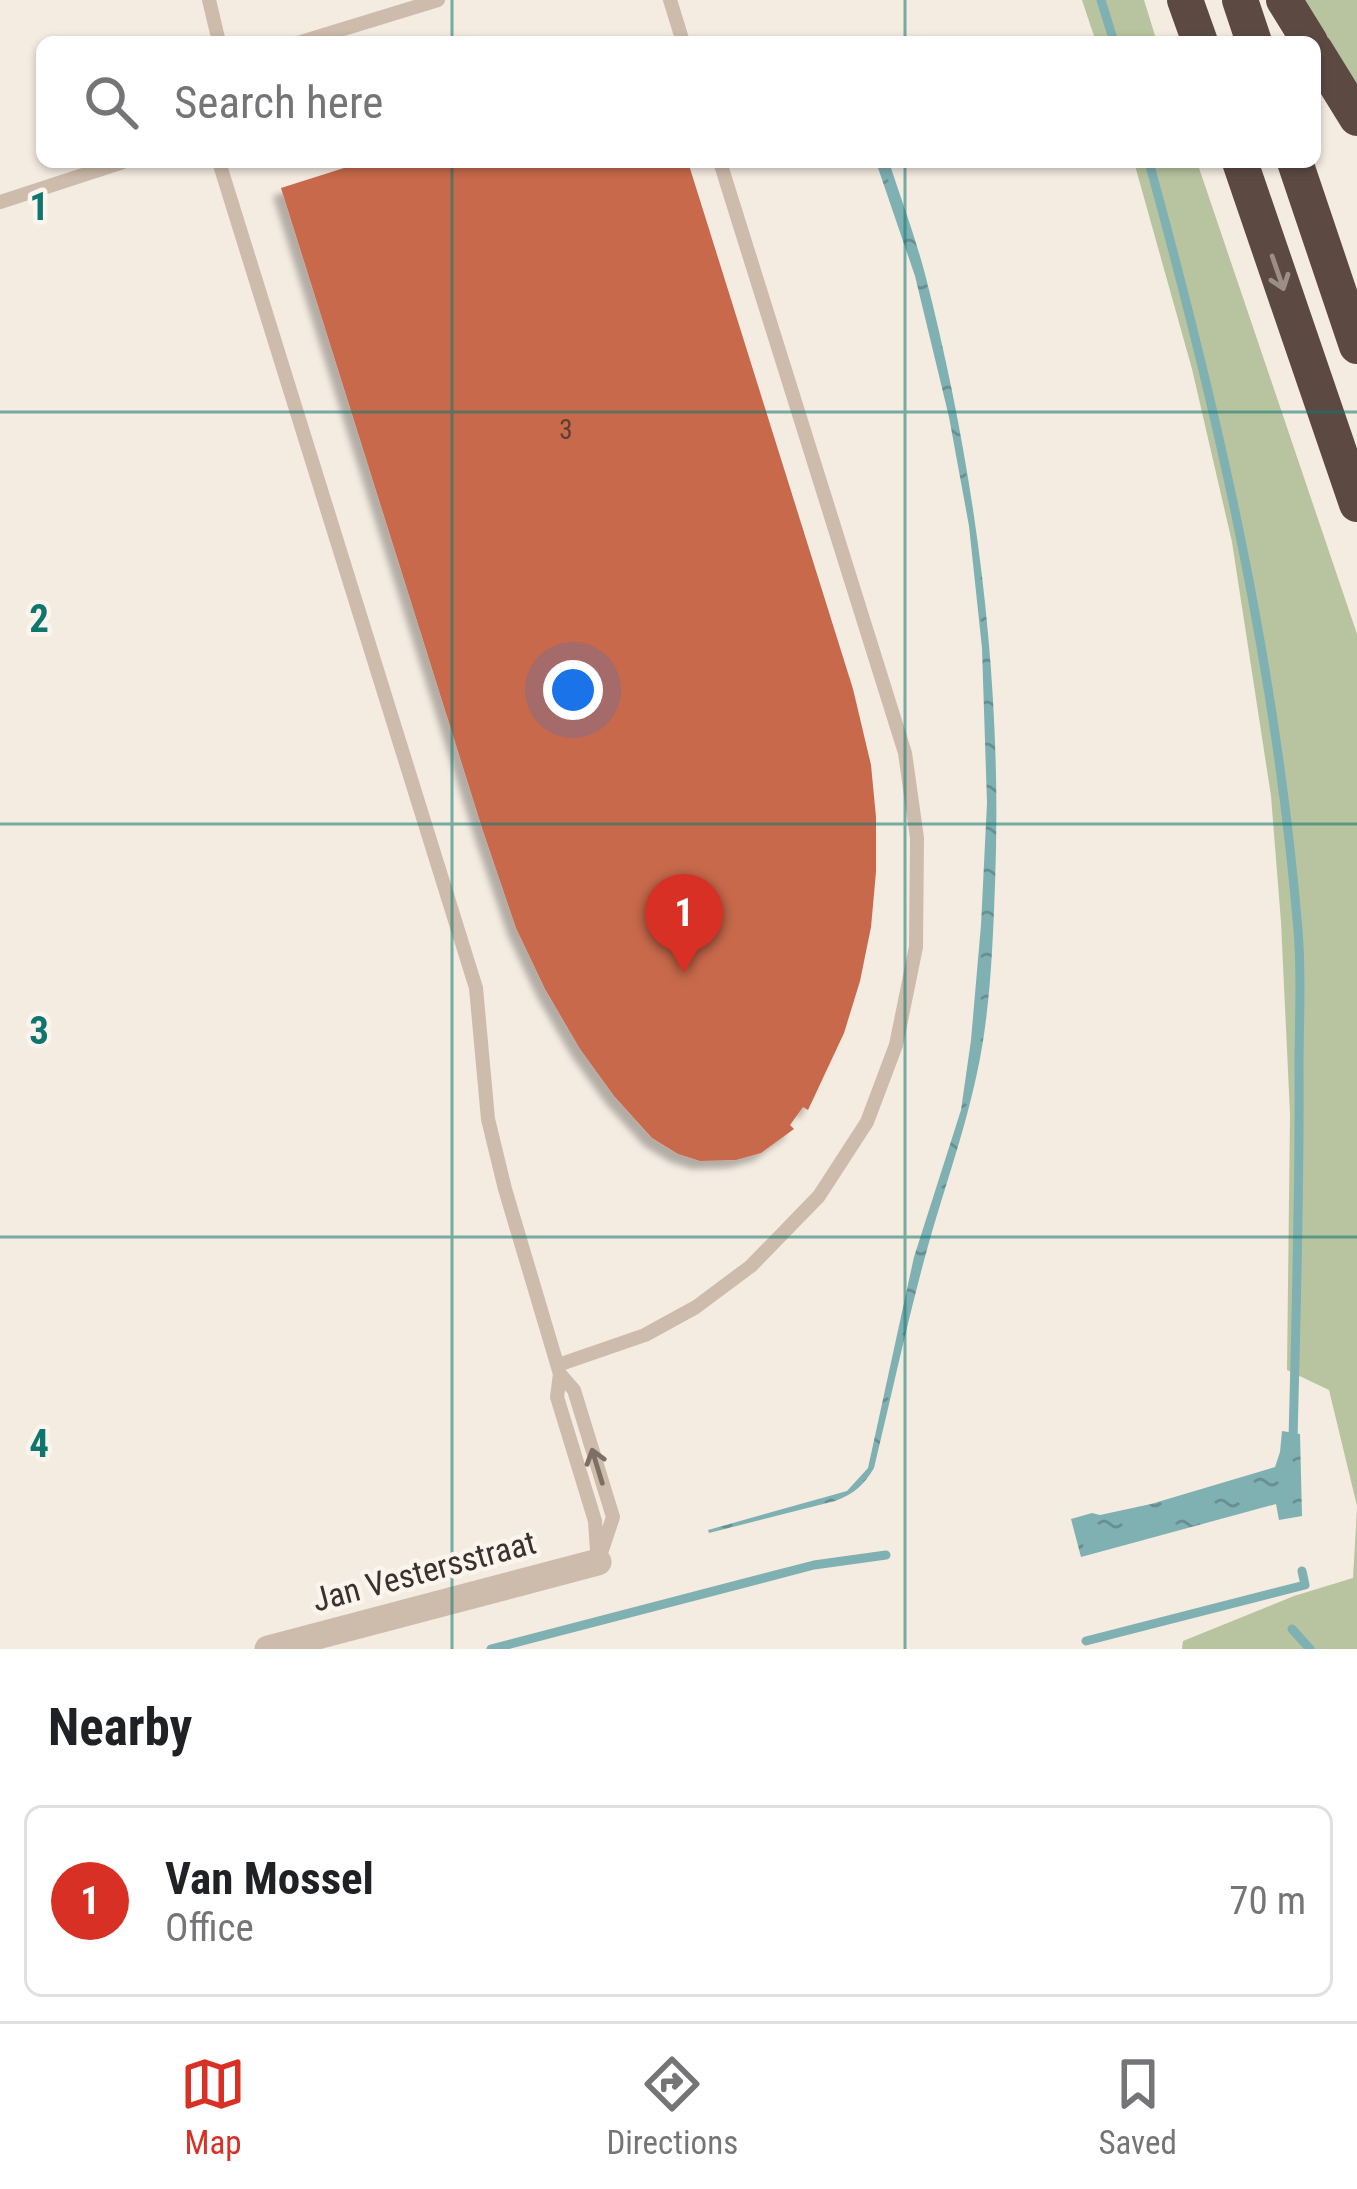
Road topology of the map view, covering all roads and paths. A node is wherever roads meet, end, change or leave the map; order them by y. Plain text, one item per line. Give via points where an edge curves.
1 (209, 0) edge
2 (438, 0) edge
3 (670, 0) edge
4 (1185, 0) edge
5 (1240, 0) edge
6 (1284, 0) edge
7 (218, 36) edge
8 (321, 36) edge
9 (681, 36) edge
10 (1198, 36) edge
11 (1252, 36) edge
12 (1306, 36) edge
13 (1321, 60) edge
14 (1357, 118) edge
15 (105, 168) edge
16 (221, 168) edge
17 (722, 168) edge
18 (1242, 168) edge
19 (1297, 168) edge
20 (0, 202) edge
21 (1357, 346) edge
22 (1357, 505) edge
23 (559, 1369) junction
24 (598, 1562) joint
25 (268, 1649) edge

1 - 7 lane
2 - 8 lane
3 - 9 lane
4 - 10 highway
5 - 11 highway
6 - 12 highway
13 - 14 highway
15 - 20 lane
16 - 23 lane via 476,988 488,1119
17 - 23 lane via 905,753 917,838 916,947 896,1045 867,1122 819,1196 751,1266 696,1307
18 -> 22 highway
19 - 21 highway
23 - 24 lane via 574,1390 613,1517
24 - 25 street, Jan Vestersstraat

